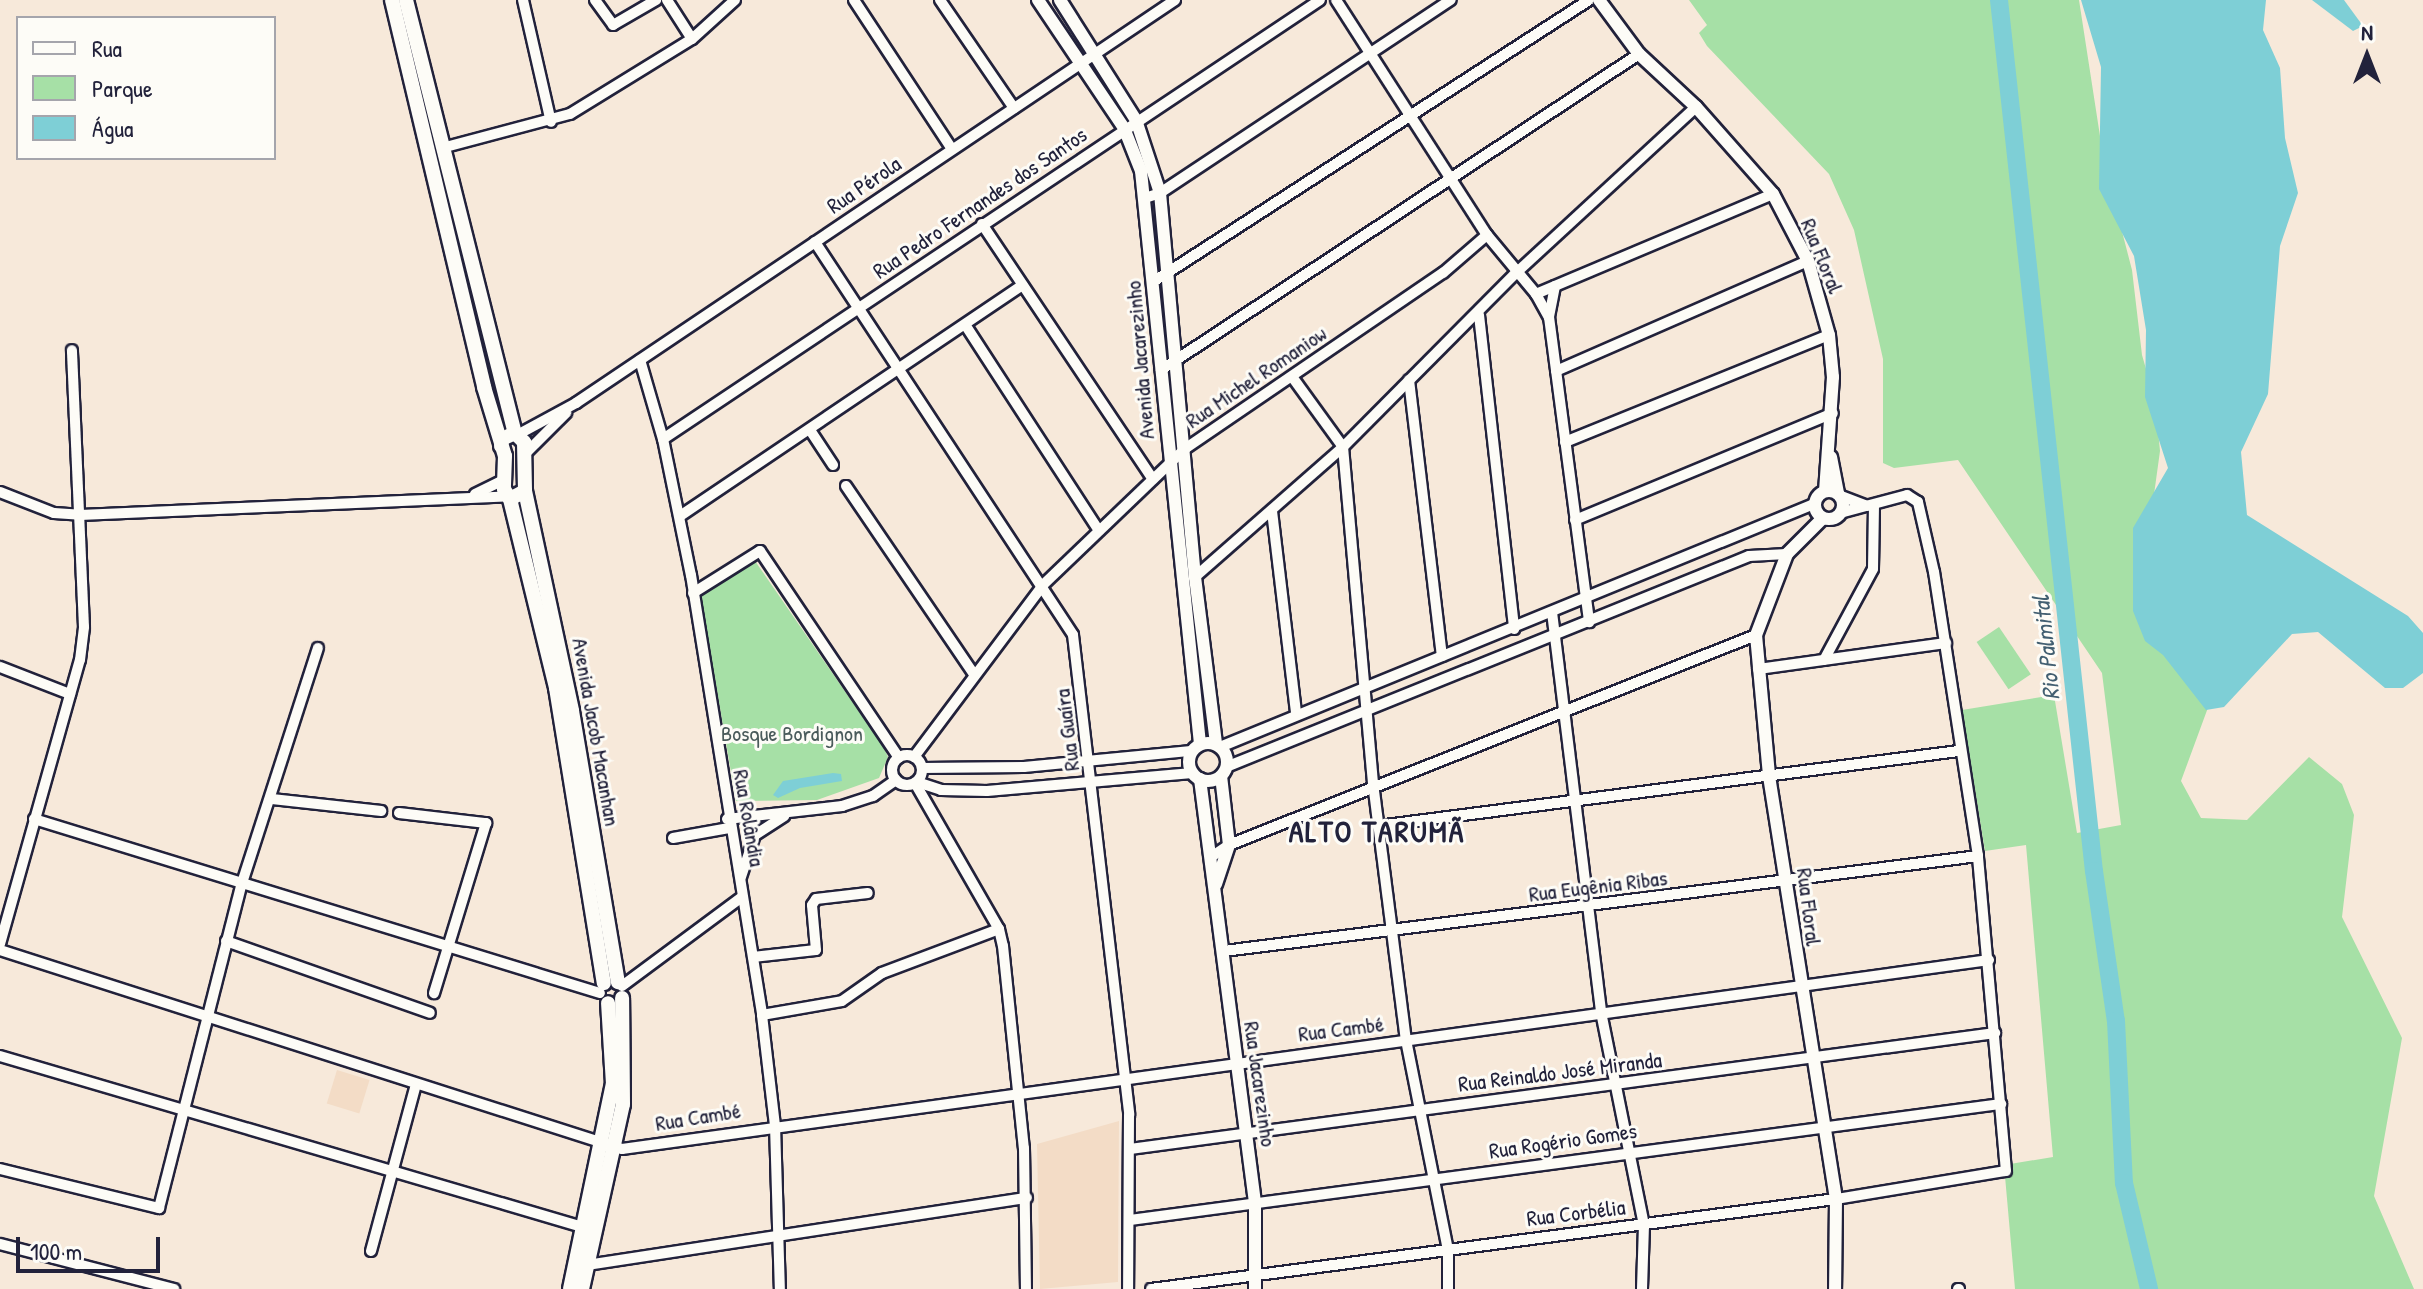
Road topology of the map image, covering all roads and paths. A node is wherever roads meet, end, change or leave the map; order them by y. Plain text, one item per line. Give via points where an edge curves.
1 (392, 0) edge
2 (406, 0) edge
3 (523, 0) edge
4 (595, 0) edge
5 (656, 0) edge
6 (667, 0) edge
7 (735, 0) edge
8 (854, 0) edge
9 (940, 0) edge
10 (1038, 0) edge
11 (1060, 0) edge
12 (1175, 0) edge
13 (1320, 0) edge
14 (1336, 0) edge
15 (1451, 0) edge
16 (1589, 0) edge
17 (1599, 0) edge
18 (1156, 5) edge
19 (692, 39) junction
20 (1639, 54) junction
21 (1096, 55) junction
22 (1370, 55) junction
23 (1081, 65) junction
24 (1696, 107) junction
25 (1014, 108) junction
26 (1410, 116) junction
27 (1136, 120) junction
28 (551, 122) junction
29 (1124, 128) junction
30 (442, 148) junction
31 (952, 149) junction
32 (1451, 181) junction
33 (1160, 193) junction
34 (1773, 194) junction
35 (1145, 198) junction
36 (982, 224) junction
37 (1487, 235) junction
38 (815, 242) junction
39 (1808, 261) junction
40 (1516, 273) junction
41 (1169, 275) junction
42 (1153, 282) junction
43 (1022, 285) junction
44 (1555, 286) junction
45 (1536, 294) junction
46 (859, 308) junction
47 (1479, 315) junction
48 (1549, 317) junction
49 (966, 326) junction
50 (1829, 335) junction
51 (72, 350) dead end
52 (640, 360) junction
53 (1176, 361) junction
54 (1161, 370) junction
55 (1556, 371) junction
56 (900, 372) junction
57 (1293, 378) junction
58 (1409, 380) junction
59 (576, 403) junction
60 (1833, 413) junction
61 (810, 430) junction
62 (517, 434) junction
63 (663, 439) junction
64 (1565, 442) junction
65 (501, 446) junction
66 (1343, 447) junction
67 (1186, 448) junction
68 (526, 453) junction
69 (1170, 464) junction
70 (833, 465) dead end
71 (1153, 479) junction
72 (502, 481) junction
73 (846, 486) dead end
74 (525, 491) junction
75 (0, 492) edge
76 (1834, 493) junction
77 (474, 495) junction
78 (509, 497) junction
79 (1814, 505) junction
80 (1871, 506) junction
81 (1272, 511) junction
82 (1840, 513) junction
83 (80, 515) junction
84 (680, 516) junction
85 (1823, 518) junction
86 (1575, 520) junction
87 (1099, 531) junction
88 (1800, 539) junction
89 (1787, 554) junction
90 (1195, 577) junction
91 (1044, 584) junction
92 (693, 593) junction
93 (1585, 599) junction
94 (1552, 612) junction
95 (1589, 622) junction
96 (1514, 629) junction
97 (1756, 635) junction
98 (1555, 637) junction
99 (1946, 643) junction
100 (318, 648) dead end
101 (1442, 656) junction
102 (1824, 660) junction
103 (0, 667) edge
104 (1758, 669) junction
105 (974, 674) junction
106 (1365, 687) junction
107 (70, 694) junction
108 (1367, 711) junction
109 (1296, 713) junction
110 (1564, 713) junction
111 (1218, 746) junction
112 (1196, 748) junction
113 (1959, 751) junction
114 (914, 757) junction
115 (899, 758) junction
116 (1091, 762) junction
117 (922, 768) junction
118 (1224, 771) junction
119 (1196, 776) junction
120 (1769, 776) junction
121 (896, 780) junction
122 (916, 782) junction
123 (1093, 785) junction
124 (1374, 791) junction
125 (1573, 798) junction
126 (272, 799) junction
127 (381, 811) dead end
128 (399, 813) dead end
129 (789, 813) junction
130 (34, 819) junction
131 (728, 824) junction
132 (1378, 826) junction
133 (673, 838) dead end
134 (1229, 845) junction
135 (1978, 856) junction
136 (1211, 857) junction
137 (1787, 882) junction
138 (242, 883) junction
139 (740, 884) junction
140 (1216, 884) junction
141 (868, 893) dead end
142 (742, 897) junction
143 (1587, 908) junction
144 (999, 929) junction
145 (1395, 931) junction
146 (226, 941) junction
147 (0, 947) edge
148 (448, 950) junction
149 (1224, 951) junction
150 (753, 957) junction
151 (1989, 960) junction
152 (1798, 983) junction
153 (612, 991) junction
154 (434, 993) dead end
155 (1601, 1012) junction
156 (430, 1013) dead end
157 (762, 1015) junction
158 (207, 1017) junction
159 (1995, 1033) junction
160 (1406, 1040) junction
161 (0, 1056) edge
162 (1813, 1060) junction
163 (1236, 1062) junction
164 (1125, 1076) junction
165 (416, 1084) junction
166 (1618, 1084) junction
167 (1018, 1092) junction
168 (2001, 1104) junction
169 (183, 1111) junction
170 (1419, 1111) junction
171 (1826, 1124) junction
172 (775, 1125) junction
173 (1247, 1135) junction
174 (609, 1146) junction
175 (1130, 1149) junction
176 (1632, 1153) junction
177 (0, 1169) edge
178 (391, 1171) junction
179 (1432, 1179) junction
180 (1027, 1198) junction
181 (1836, 1199) junction
182 (1255, 1203) junction
183 (1130, 1220) junction
184 (1644, 1225) junction
185 (586, 1228) junction
186 (781, 1233) junction
187 (0, 1244) edge
188 (1448, 1250) junction
189 (371, 1251) dead end
190 (587, 1265) junction
191 (1256, 1283) edge
192 (174, 1289) edge
193 (570, 1289) edge
194 (582, 1289) edge
195 (780, 1289) edge
196 (1026, 1289) edge
197 (1128, 1289) edge
198 (1151, 1289) edge
199 (1448, 1289) edge
200 (1642, 1289) edge
201 (1835, 1289) edge

1 - 65 main road, Avenida Jacob Macanhan
2 - 30 main road, Avenida Jacob Macanhan
3 - 28 street
4 - 5 street via 613,25
6 - 19 street
7 - 19 street
8 - 31 street
9 - 25 street
10 - 23 street, Avenida Jacarezinho
11 - 21 street, Avenida Jacarezinho
12 - 18 street, Rua Pérola
13 - 27 street, Rua Pedro Fernandes dos Santos
14 - 22 street
15 - 22 street
16 - 26 street
17 - 20 street, Rua Floral
18 - 21 street, Rua Pérola
19 - 28 street via 615,90
20 - 24 street, Rua Floral
20 - 32 street
21 - 23 street, Rua Pérola
21 - 27 street, Avenida Jacarezinho
22 - 26 street
22 - 33 street
23 - 25 street, Rua Pérola
23 - 29 street, Avenida Jacarezinho
24 - 34 street, Rua Floral
24 - 40 street
25 - 31 street, Rua Pérola
26 - 32 street
26 - 41 street
27 - 29 street, Rua Pedro Fernandes dos Santos
27 - 33 street, Avenida Jacarezinho
28 - 30 street
29 - 35 street, Avenida Jacarezinho
29 - 36 street, Rua Pedro Fernandes dos Santos
30 - 62 main road, Avenida Jacob Macanhan
31 - 38 street, Rua Pérola
32 - 37 street
32 - 53 street
33 - 35 street
33 - 41 street, Avenida Jacarezinho
34 - 39 street, Rua Floral
34 - 44 street
35 - 42 street, Avenida Jacarezinho
36 - 43 street
36 - 46 street, Rua Pedro Fernandes dos Santos
37 - 40 street
37 - 57 street, Rua Michel Romaniow via 1443,273
38 - 46 street, Rua Guaíra
38 - 52 street, Rua Pérola
39 - 50 street, Rua Floral
39 - 55 street
40 - 45 street
40 - 47 street
41 - 42 street
41 - 53 street, Avenida Jacarezinho
42 - 54 street, Avenida Jacarezinho
43 - 49 street
43 - 71 street
44 - 45 street
44 - 48 street
45 - 48 street
46 - 56 street, Rua Guaíra
46 - 63 street, Rua Pedro Fernandes dos Santos
47 - 58 street
47 - 96 street
48 - 55 street
49 - 56 street
49 - 87 street
50 - 60 street, Rua Floral
50 - 64 street
51 - 83 street
52 - 59 street, Rua Pérola
52 - 63 street, Rua Rolândia
53 - 54 street
53 - 67 street, Avenida Jacarezinho
54 - 69 street, Avenida Jacarezinho
55 - 64 street
56 - 61 street
56 - 91 street, Rua Guaíra
57 - 66 street
57 - 67 street, Rua Michel Romaniow
58 - 66 street
58 - 101 street
59 - 62 street, Rua Pérola
59 - 68 street, Rua Pérola
60 - 76 street, Rua Floral
60 - 86 street
61 - 70 street
61 - 84 street
62 - 65 main road via 506,435
62 - 68 main road, Avenida Jacob Macanhan
63 - 84 street, Rua Rolândia
64 - 86 street
65 - 72 main road, Avenida Jacob Macanhan via 506,461
66 - 81 street
66 - 106 street
67 - 69 street, Rua Michel Romaniow
67 - 90 street, Avenida Jacarezinho
68 - 74 main road, Avenida Jacob Macanhan
69 - 71 street, Rua Michel Romaniow
69 - 112 street, Avenida Jacarezinho
71 - 87 street, Rua Michel Romaniow
72 - 77 street
72 - 78 main road, Avenida Jacob Macanhan
73 - 105 street
74 - 78 main road
74 - 153 main road, Avenida Jacob Macanhan via 569,697
75 - 83 street via 54,513
76 - 79 street, Rua Floral
76 - 80 street
76 - 82 street, Rua Floral
77 - 78 street
77 - 83 street
78 - 153 main road, Avenida Jacob Macanhan via 556,688
79 - 85 street
79 - 88 street, Rua Floral
79 - 93 street
80 - 82 street
80 - 99 street via 1907,495 1918,502
80 - 102 street via 1873,569
81 - 90 street
81 - 109 street
82 - 85 street
83 - 107 street via 84,627
84 - 92 street, Rua Rolândia
85 - 88 street, Rua Floral
86 - 93 street
87 - 91 street, Rua Michel Romaniow
88 - 89 street, Rua Floral
89 - 95 street via 1749,556
89 - 97 street, Rua Floral
90 - 111 street, Avenida Jacarezinho
91 - 105 street, Rua Michel Romaniow
91 - 116 street, Rua Guaíra via 1078,651
92 - 115 street via 760,551
92 - 131 street, Rua Rolândia
93 - 94 street
93 - 95 street
94 - 96 street
94 - 98 street
95 - 98 street
96 - 101 street
97 - 104 street, Rua Floral
97 - 110 street
98 - 108 street
98 - 110 street
99 - 102 street
99 - 113 street
100 - 126 street
101 - 106 street
102 - 104 street
103 - 107 street
104 - 120 street, Rua Floral
105 - 114 street, Rua Michel Romaniow
106 - 108 street
106 - 109 street
107 - 130 street
108 - 118 street
108 - 124 street
109 - 111 street
110 - 124 street
110 - 125 street
111 - 112 street
111 - 118 street, Avenida Jacarezinho
112 - 116 street
112 - 119 street, Avenida Jacarezinho
113 - 120 street
113 - 135 street
114 - 115 street
114 - 117 street
115 - 121 street via 892,768
116 - 117 street
116 - 123 street, Rua Guaíra
117 - 122 street
118 - 119 street
118 - 134 street, Rua Jacarezinho
119 - 123 street
119 - 136 street, Rua Jacarezinho
120 - 125 street
120 - 137 street, Rua Floral
121 - 122 street
121 - 129 street via 852,803
122 - 123 street via 941,790
122 - 144 street
123 - 164 street, Rua Guaíra
124 - 132 street
124 - 134 street
125 - 132 street
125 - 143 street
126 - 127 street
126 - 138 street
128 - 148 street via 486,823
129 - 131 street
129 - 139 street via 755,835
130 - 138 street
130 - 147 street
131 - 133 street
131 - 139 street, Rua Rolândia
132 - 145 street
134 - 136 street
134 - 140 street, Rua Jacarezinho
135 - 137 street, Rua Eugênia Ribas
135 - 151 street
136 - 140 street, Rua Jacarezinho
137 - 143 street, Rua Eugênia Ribas
137 - 152 street, Rua Floral
138 - 146 street
138 - 148 street
139 - 142 street, Rua Rolândia
140 - 149 street, Rua Jacarezinho
141 - 150 street via 816,899 816,950
142 - 150 street, Rua Rolândia
142 - 153 street
143 - 145 street, Rua Eugênia Ribas
143 - 155 street
144 - 157 street via 882,973 842,1001
144 - 167 street
145 - 149 street, Rua Eugênia Ribas
145 - 160 street
146 - 156 street
146 - 158 street
147 - 158 street
148 - 153 street
148 - 154 street
149 - 163 street, Rua Jacarezinho
150 - 157 street, Rua Rolândia
151 - 152 street, Rua Cambé
151 - 159 street
152 - 155 street, Rua Cambé
152 - 162 street, Rua Floral
153 - 174 main road, Avenida Jacob Macanhan
155 - 160 street, Rua Cambé
155 - 166 street
157 - 172 street, Rua Rolândia
158 - 165 street
158 - 169 street
159 - 162 street, Rua Reinaldo José Miranda
159 - 168 street
160 - 163 street, Rua Cambé
160 - 170 street
161 - 169 street
162 - 166 street, Rua Reinaldo José Miranda
162 - 171 street, Rua Floral
163 - 164 street, Rua Cambé
163 - 173 street, Rua Jacarezinho
164 - 167 street, Rua Cambé
164 - 175 street, Rua Guaíra
165 - 174 street
165 - 178 street
166 - 170 street, Rua Reinaldo José Miranda
166 - 176 street
167 - 172 street, Rua Cambé
167 - 180 street
168 - 171 street, Rua Rogério Gomes
168 - 181 street, Rua Corbélia via 2006,1171
169 - 177 street via 159,1208
169 - 178 street
170 - 173 street, Rua Reinaldo José Miranda
170 - 179 street
171 - 176 street, Rua Rogério Gomes
171 - 181 street, Rua Floral
172 - 174 street, Rua Cambé
172 - 186 street, Rua Rolândia
173 - 175 street, Rua Reinaldo José Miranda
173 - 182 street, Rua Jacarezinho
174 - 185 main road, Avenida Jacob Macanhan
174 - 190 main road, Avenida Jacob Macanhan
175 - 183 street, Rua Guaíra
176 - 179 street, Rua Rogério Gomes
176 - 184 street
178 - 185 street
178 - 189 street
179 - 182 street, Rua Rogério Gomes
179 - 188 street
180 - 186 street
180 - 196 street
181 - 184 street, Rua Corbélia
181 - 201 street, Rua Floral
182 - 183 street, Rua Rogério Gomes
182 - 191 street, Rua Jacarezinho
183 - 197 street, Rua Guaíra
184 - 188 street, Rua Corbélia
184 - 200 street
185 - 193 main road, Avenida Jacob Macanhan
186 - 190 street
186 - 195 street, Rua Rolândia
187 - 192 street
188 - 191 street, Rua Corbélia
188 - 199 street
190 - 194 main road, Avenida Jacob Macanhan
191 - 198 street, Rua Corbélia

